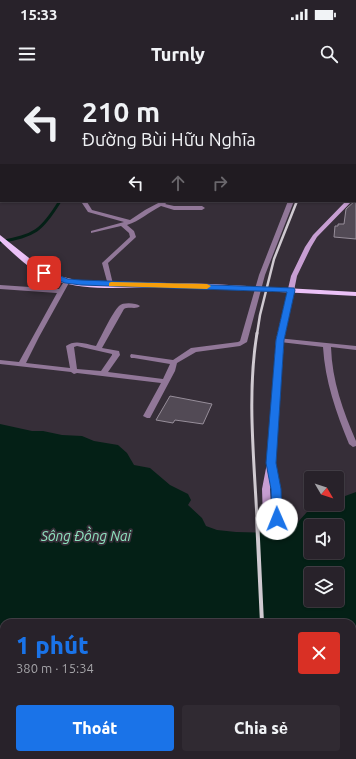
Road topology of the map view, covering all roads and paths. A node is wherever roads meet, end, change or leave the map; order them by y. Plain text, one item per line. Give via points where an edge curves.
1 (164, 202) edge
2 (291, 202) edge
3 (348, 202) edge
4 (85, 203) dead end
5 (160, 204) junction
6 (202, 208) dead end
7 (130, 222) junction
8 (122, 224) junction
9 (93, 232) dead end
10 (0, 237) edge
11 (67, 281) junction
12 (110, 284) junction
13 (0, 287) edge
14 (260, 288) junction
15 (291, 290) junction
16 (61, 291) junction
17 (356, 294) edge
18 (137, 306) dead end
19 (280, 340) junction
20 (327, 345) junction
21 (356, 348) edge
22 (98, 349) junction
23 (134, 356) dead end
24 (0, 362) edge
25 (174, 362) junction
26 (21, 365) junction
27 (74, 372) junction
28 (104, 373) junction
29 (165, 381) junction
30 (147, 416) dead end
31 (353, 444) dead end
32 (273, 519) dead end

1 - 5 street
2 - 14 street via 262,275
3 - 15 main road via 315,236 294,276
4 - 7 street via 90,211
5 - 6 street via 174,208
5 - 7 street
7 - 8 street
8 - 9 street
8 - 12 street via 132,232 133,237 105,263
10 - 11 main road via 44,273
11 - 12 main road
11 - 16 street
12 - 14 main road
13 - 16 street
14 - 15 main road
14 - 25 street via 243,342 194,350
15 - 17 main road
15 - 19 main road
16 - 26 street
18 - 22 street via 121,308
19 - 20 street
19 - 32 main road via 271,463 276,489
20 - 21 street
20 - 31 street via 330,380 339,411
22 - 27 street via 77,344 70,346
22 - 28 street via 114,352 116,355
23 - 25 street
24 - 26 street
25 - 29 street
26 - 27 street
27 - 28 street
28 - 29 street
29 - 30 street

